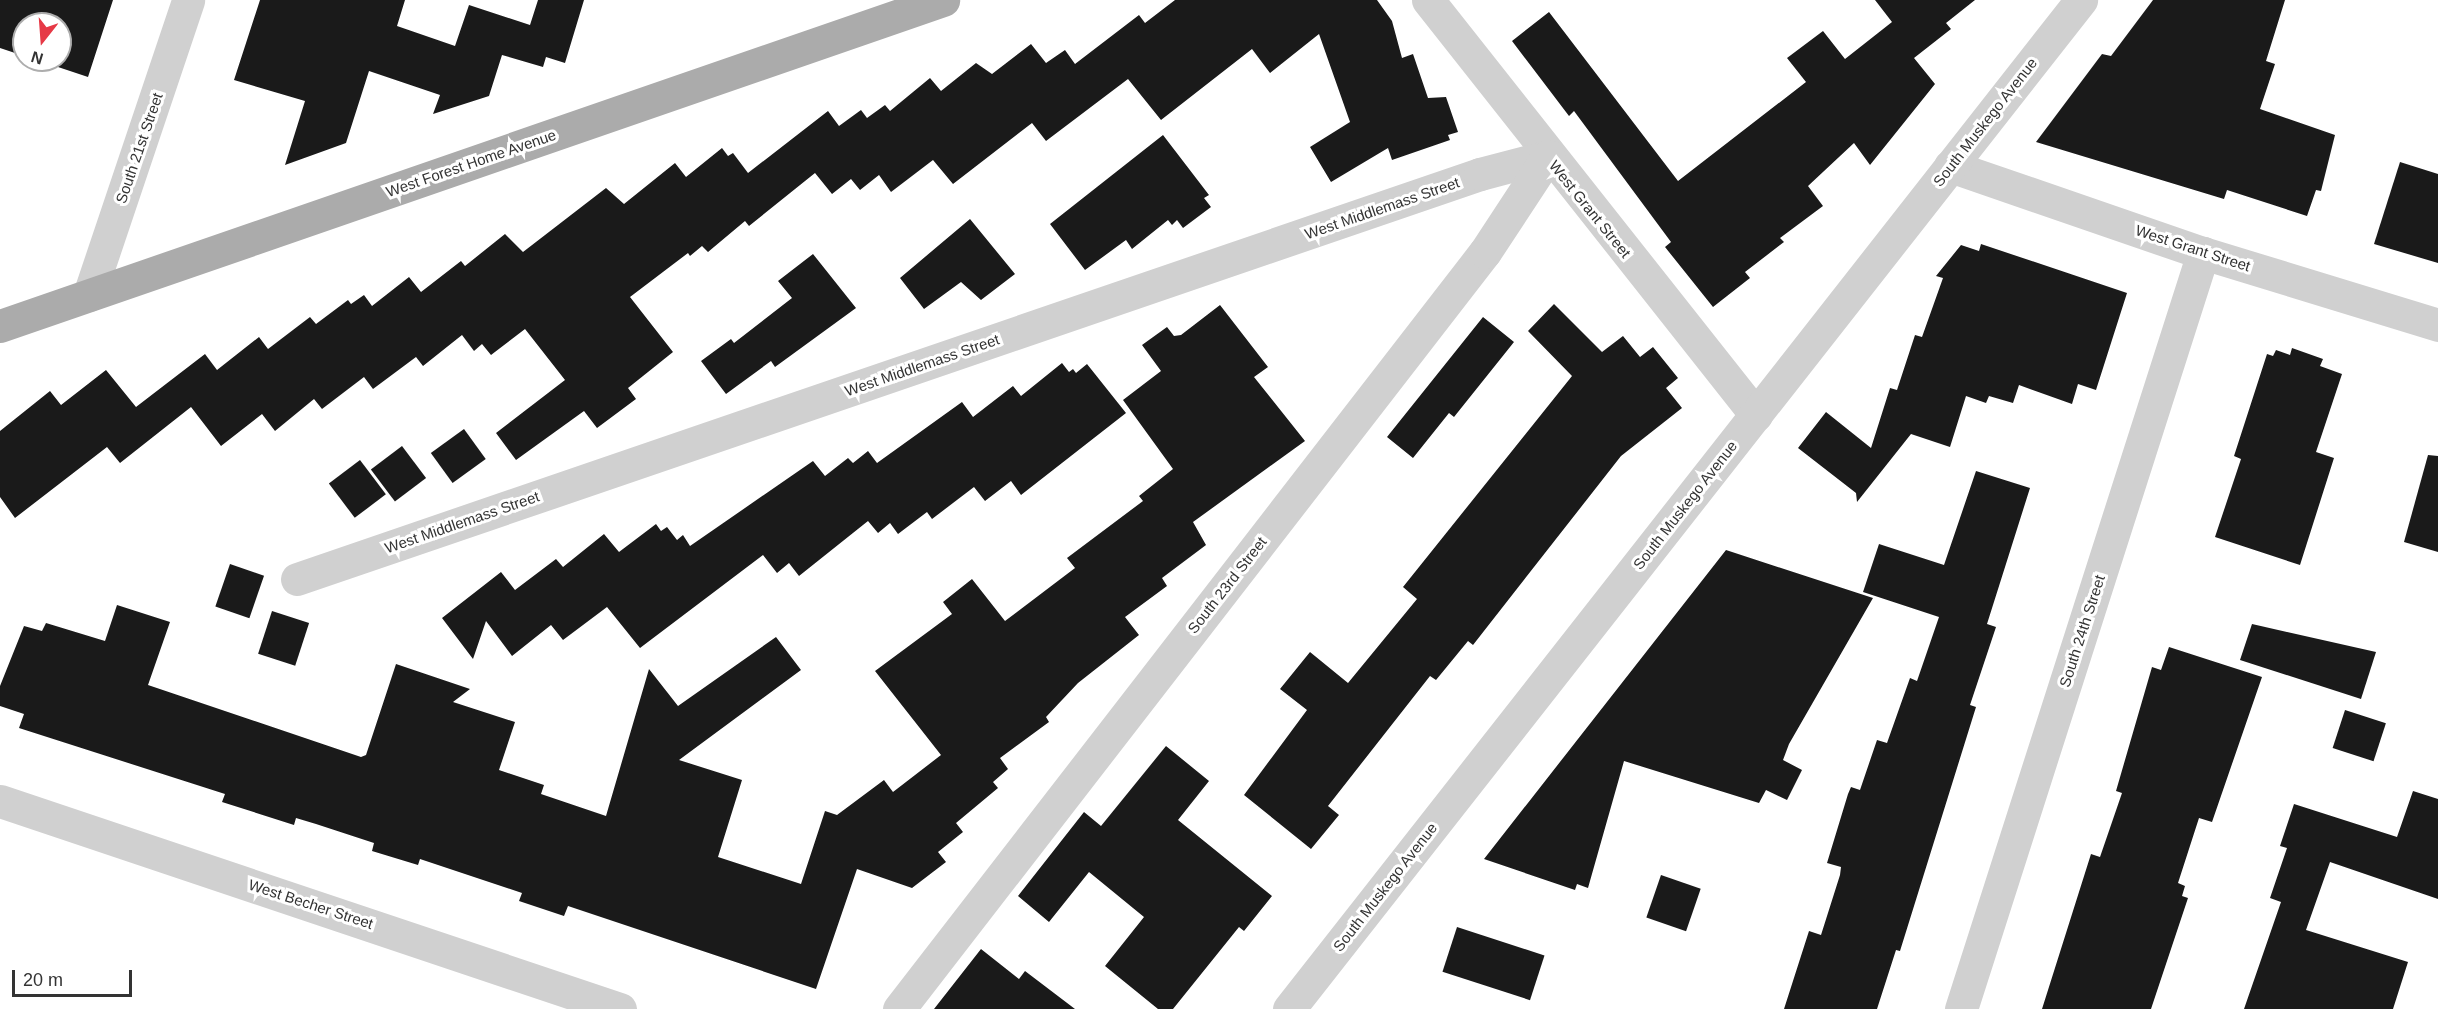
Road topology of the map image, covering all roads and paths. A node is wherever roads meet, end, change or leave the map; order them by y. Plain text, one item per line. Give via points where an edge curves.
1 (188, 0) edge
2 (943, 0) edge
3 (1428, 0) edge
4 (2080, 0) edge
5 (1548, 156) junction
6 (1950, 166) junction
7 (2203, 253) junction
8 (89, 295) junction
9 (2438, 325) edge
10 (0, 326) edge
11 (1755, 415) junction
12 (297, 579) dead end
13 (0, 801) edge
14 (620, 1009) edge
15 (899, 1009) edge
16 (1289, 1009) edge
17 (1961, 1009) edge

1 - 8 street, South 21st Street
2 - 8 main road, West Forest Home Avenue
3 - 5 street, West Grant Street
4 - 6 street, South Muskego Avenue
5 - 11 street, West Grant Street
5 - 12 street, West Middlemass Street via 1480,174
5 - 15 street, South 23rd Street via 1485,252
6 - 7 street, West Grant Street
6 - 11 street, South Muskego Avenue
7 - 9 street, West Grant Street
7 - 17 street, South 24th Street
8 - 10 main road, West Forest Home Avenue
11 - 16 street, South Muskego Avenue
13 - 14 street, West Becher Street

